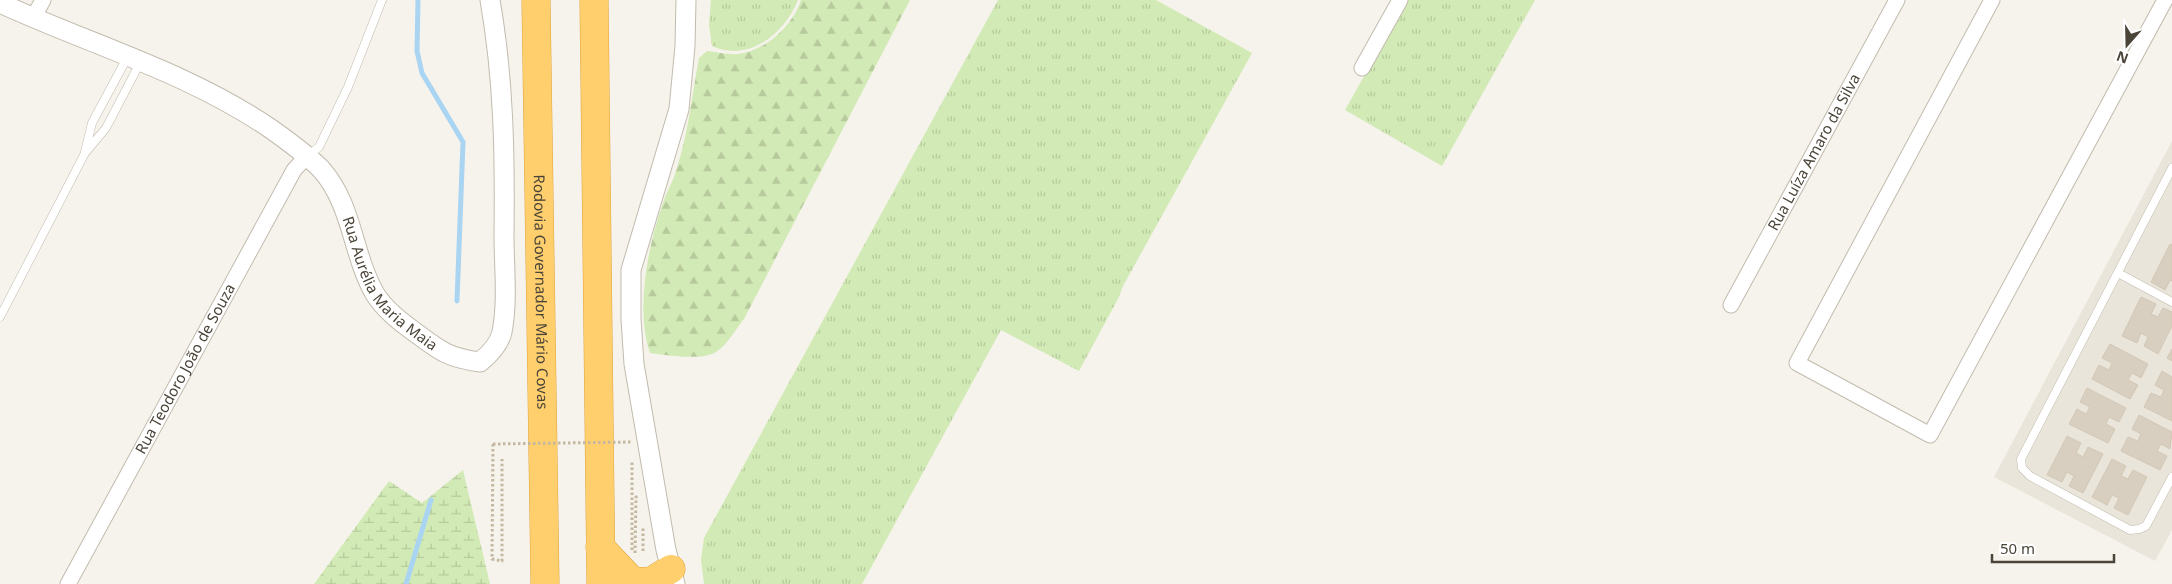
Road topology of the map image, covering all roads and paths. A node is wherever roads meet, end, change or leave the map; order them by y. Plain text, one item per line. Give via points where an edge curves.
1 (43, 0) edge
2 (382, 0) edge
3 (490, 0) edge
4 (536, 0) edge
5 (594, 0) edge
6 (686, 0) edge
7 (1400, 0) edge
8 (1897, 0) edge
9 (1992, 0) edge
10 (0, 3) edge
11 (2166, 9) edge
12 (33, 18) junction
13 (135, 59) junction
14 (1362, 68) dead end
15 (85, 153) junction
16 (307, 156) junction
17 (2172, 168) edge
18 (2118, 273) junction
19 (2172, 302) edge
20 (1731, 305) dead end
21 (0, 317) edge
22 (502, 459) dead end
23 (2172, 477) edge
24 (643, 506) dead end
25 (643, 524) dead end
26 (600, 547) junction
27 (643, 551) dead end
28 (673, 576) edge
29 (633, 582) edge
30 (68, 584) edge
31 (545, 584) edge
32 (601, 584) edge

1 - 12 street
2 - 16 lane via 348,87 319,147
3 - 16 street, Rua Aurélia Maria Maia via 500,53 505,134 502,332 491,353 480,362 458,359 441,351 390,312 367,278 342,201 332,184
4 - 31 highway, Rodovia Governador Mário Covas
5 - 26 highway
6 - 28 street via 679,110 631,270 634,364
7 - 14 street
8 - 20 street, Rua Luíza Amaro da Silva
9 - 11 street via 1797,363 1930,435
10 - 12 street, Rua Aurélia Maria Maia
12 - 13 street, Rua Aurélia Maria Maia
13 - 15 lane via 106,128
13 - 15 lane via 92,123
13 - 16 street, Rua Aurélia Maria Maia via 234,105
15 - 21 lane
16 - 30 street, Rua Teodoro João de Souza via 294,170
17 - 18 lane
18 - 19 lane
18 - 23 lane via 2021,459 2022,468 2030,476 2130,530 2146,526
22 - 24 path, bridge via 502,561 492,559 493,444 632,442 632,552 636,553 636,496 643,497
25 - 27 path
26 - 29 highway
26 - 32 highway
28 - 29 highway via 650,582

